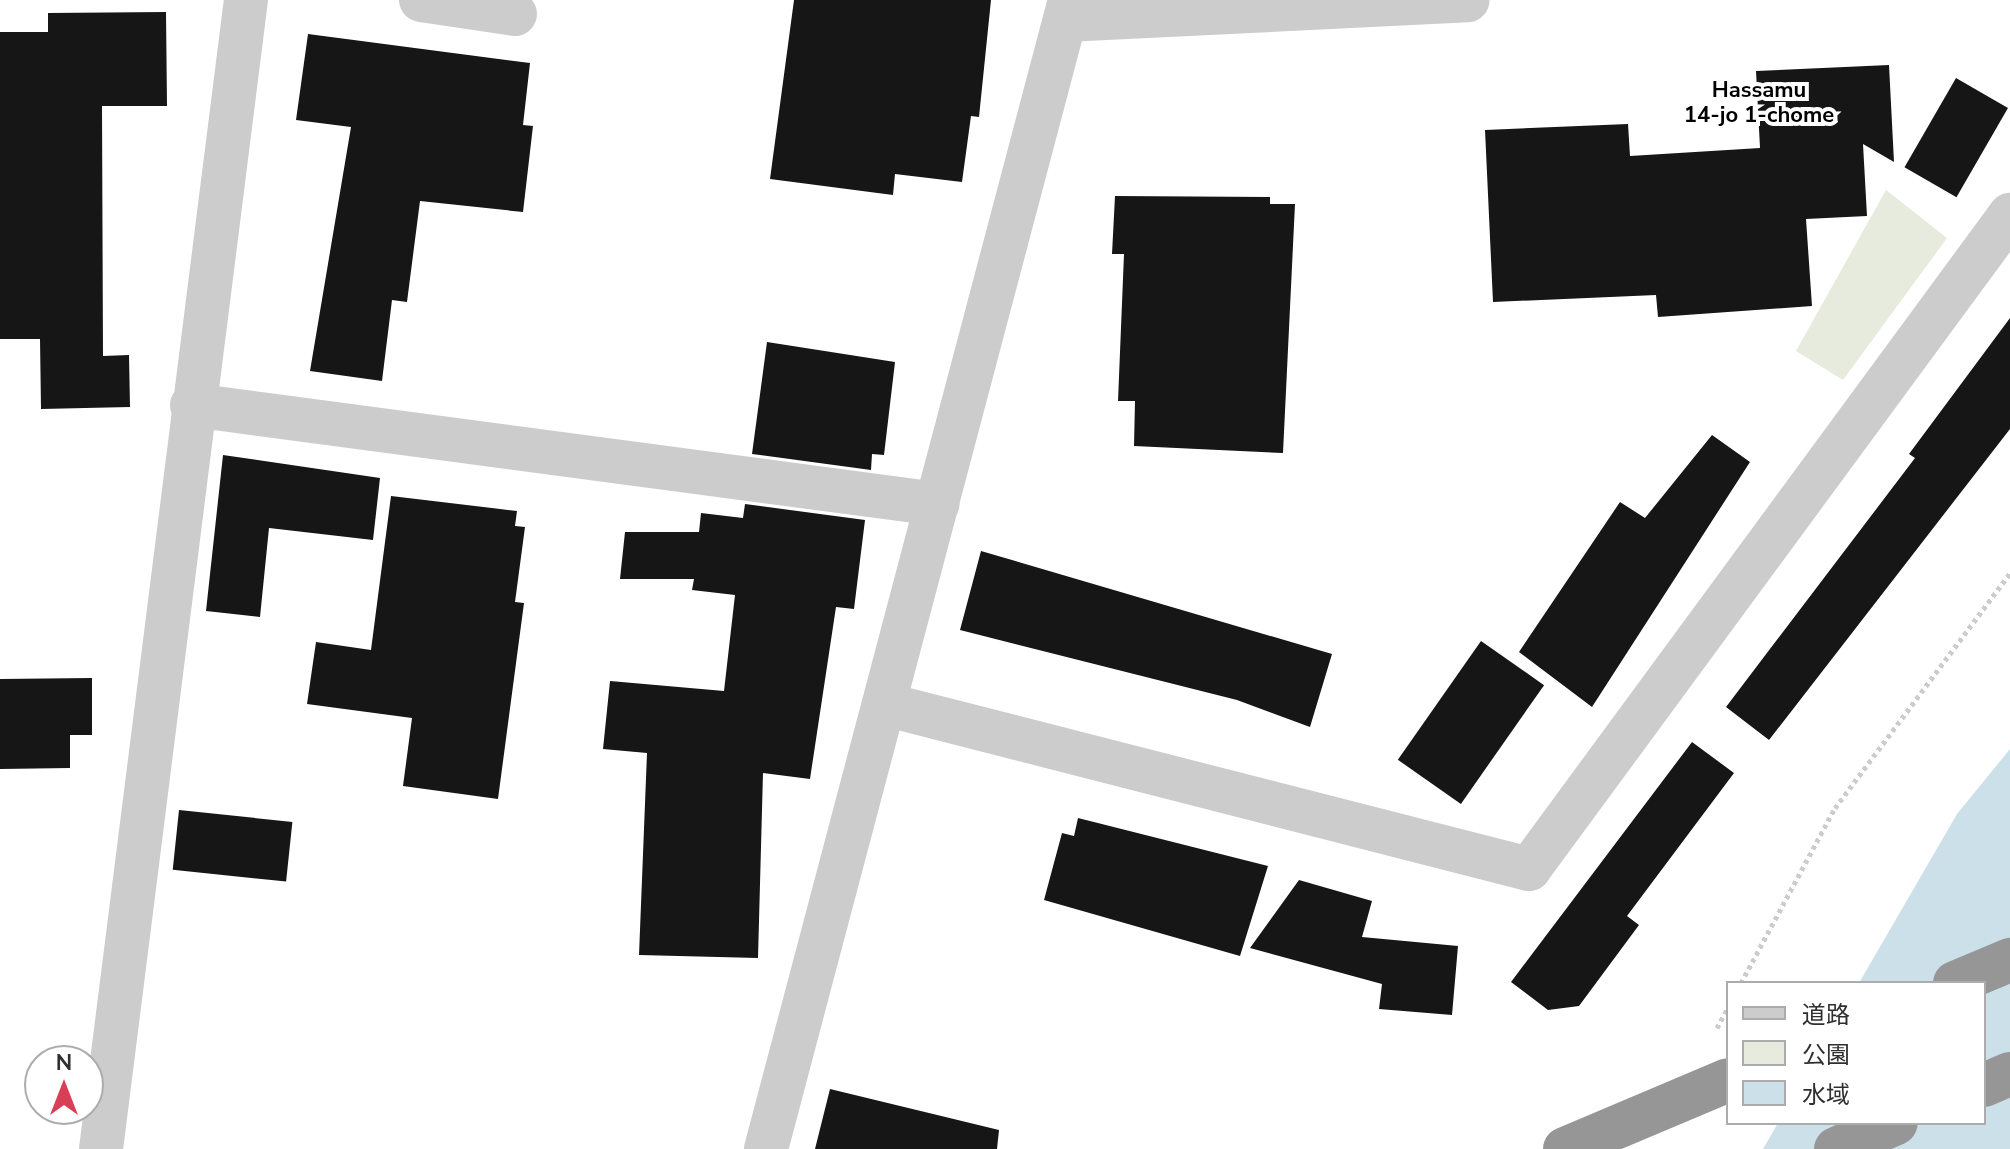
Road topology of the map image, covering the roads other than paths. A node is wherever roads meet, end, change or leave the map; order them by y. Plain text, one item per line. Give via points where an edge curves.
1 (246, 0) edge
2 (421, 0) edge
3 (1468, 0) edge
4 (1067, 10) edge
5 (515, 14) dead end
6 (2010, 215) edge
7 (192, 405) junction
8 (937, 504) junction
9 (884, 704) junction
10 (2010, 960) edge
11 (1960, 981) edge
12 (2010, 1074) edge
13 (1726, 1081) edge
14 (1986, 1084) edge
15 (1891, 1125) edge
16 (101, 1149) edge
17 (766, 1149) edge
18 (1565, 1149) edge
19 (1836, 1149) edge

1 - 7 street
2 - 5 street
3 - 4 street
4 - 8 street
6 - 9 street via 1529,869
7 - 8 street
7 - 16 street
8 - 9 street
9 - 17 street
10 - 11 highway
12 - 14 highway
13 - 18 highway
15 - 19 highway

